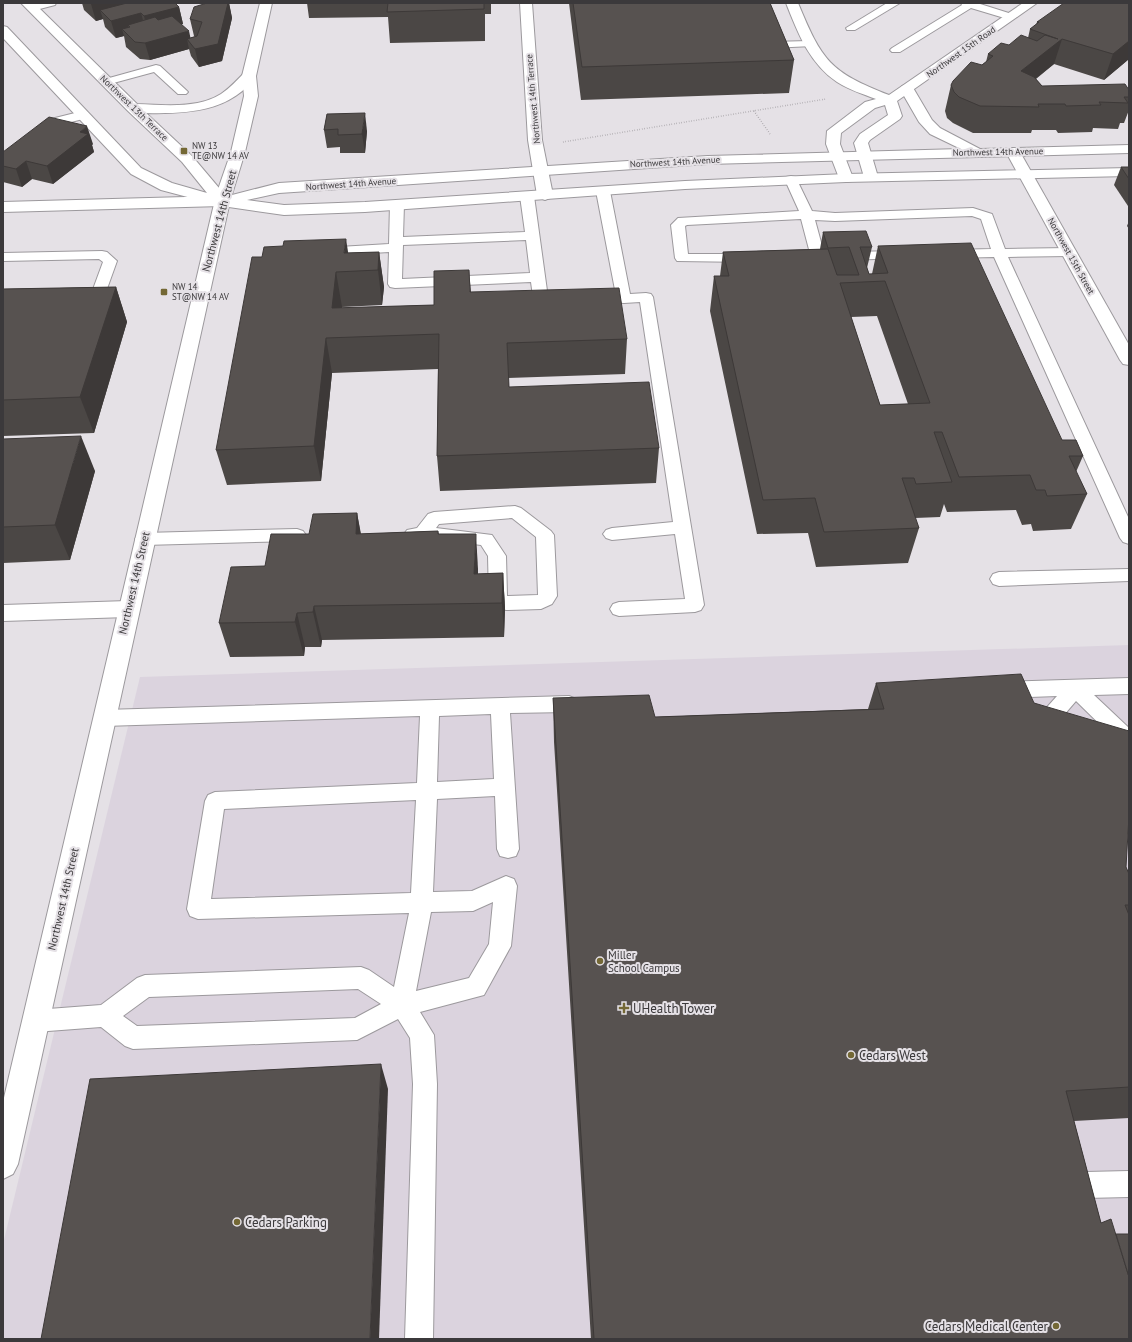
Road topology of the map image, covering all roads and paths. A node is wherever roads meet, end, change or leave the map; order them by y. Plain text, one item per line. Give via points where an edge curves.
1 (51, 3) edge
2 (266, 3) edge
3 (526, 3) edge
4 (792, 3) edge
5 (895, 3) edge
6 (1031, 3) edge
7 (968, 4) edge
8 (29, 5) edge
9 (1011, 17) junction
10 (851, 28) dead end
11 (3, 30) edge
12 (771, 39) edge
13 (807, 39) junction
14 (896, 50) dead end
15 (249, 76) junction
16 (106, 82) junction
17 (907, 89) junction
18 (182, 92) dead end
19 (832, 98) dead end
20 (890, 100) junction
21 (133, 108) junction
22 (754, 111) junction
23 (83, 115) junction
24 (771, 135) dead end
25 (561, 142) dead end
26 (1129, 149) edge
27 (981, 152) junction
28 (1013, 152) junction
29 (864, 155) junction
30 (838, 156) junction
31 (3, 164) edge
32 (541, 171) junction
33 (1129, 172) edge
34 (1025, 174) junction
35 (871, 177) junction
36 (846, 178) junction
37 (791, 180) junction
38 (603, 191) junction
39 (545, 195) junction
40 (527, 196) junction
41 (222, 201) junction
42 (398, 204) junction
43 (3, 207) edge
44 (807, 215) junction
45 (533, 236) junction
46 (396, 244) junction
47 (312, 252) edge
48 (1069, 252) junction
49 (999, 253) junction
50 (912, 255) edge
51 (936, 255) edge
52 (3, 257) edge
53 (802, 257) edge
54 (818, 257) junction
55 (762, 258) edge
56 (538, 277) junction
57 (624, 299) junction
58 (601, 300) edge
59 (571, 301) edge
60 (78, 311) edge
61 (1129, 360) edge
62 (682, 527) junction
63 (398, 534) edge
64 (422, 534) junction
65 (612, 534) dead end
66 (311, 535) edge
67 (1129, 538) edge
68 (144, 539) junction
69 (1129, 575) edge
70 (999, 579) dead end
71 (128, 609) junction
72 (619, 609) dead end
73 (3, 613) edge
74 (1129, 686) edge
75 (1075, 689) junction
76 (985, 690) edge
77 (569, 704) edge
78 (500, 706) junction
79 (430, 708) junction
80 (104, 718) junction
81 (1129, 740) edge
82 (1053, 751) edge
83 (505, 787) junction
84 (427, 791) junction
85 (508, 849) dead end
86 (422, 901) junction
87 (402, 1005) junction
88 (105, 1016) junction
89 (35, 1022) junction
90 (3, 1164) edge
91 (1129, 1184) edge
92 (1086, 1185) edge
93 (419, 1339) edge

1 - 8 lane
2 - 15 street, Northwest 14th Street
3 - 32 street, Northwest 14th Terrace via 535,140
4 - 13 street
5 - 10 lane
6 - 9 street, Northwest 15th Road
7 - 9 lane
7 - 14 lane
8 - 16 street, Northwest 13th Terrace
9 - 17 street, Northwest 15th Road
11 - 23 street
12 - 13 lane
13 - 20 street via 829,69 842,79
15 - 21 street via 225,98 205,105 174,109
15 - 41 street, Northwest 14th Street via 251,96 238,152
16 - 18 lane via 156,68
16 - 21 street, Northwest 13th Terrace
17 - 20 street, Northwest 15th Road
17 - 27 street via 926,122 935,131
19 - 22 path
20 - 29 street via 895,116 865,137 861,143
20 - 30 street, Northwest 15th Road via 870,106 834,131 833,144
21 - 41 street, Northwest 13th Terrace via 187,159
22 - 24 path
22 - 25 path
23 - 31 lane via 51,124
23 - 41 street via 144,177 173,189
26 - 28 street, Northwest 14th Avenue
27 - 28 street, Northwest 14th Avenue
27 - 29 street, Northwest 14th Avenue
28 - 34 street, Northwest 15th Street
29 - 30 street, Northwest 14th Avenue
29 - 35 street
30 - 32 street, Northwest 14th Avenue via 685,161
30 - 36 street, Northwest 15th Road
32 - 39 street, Northwest 14th Terrace
32 - 41 street, Northwest 14th Avenue via 279,188
33 - 34 street, Northwest 14th Avenue
34 - 35 street, Northwest 14th Avenue
34 - 48 street, Northwest 15th Street
35 - 36 street, Northwest 14th Avenue
36 - 37 street, Northwest 14th Avenue
37 - 38 street, Northwest 14th Avenue
37 - 44 lane
38 - 39 street, Northwest 14th Avenue
38 - 57 lane
39 - 40 street, Northwest 14th Avenue
40 - 42 street, Northwest 14th Avenue
40 - 45 lane
41 - 42 street, Northwest 14th Avenue via 284,210
41 - 43 street, Northwest 14th Avenue
41 - 68 street, Northwest 14th Street
42 - 46 lane
44 - 49 lane via 835,217 973,212 987,218
44 - 54 lane
44 - 55 lane via 698,220 683,222 678,226 682,258
45 - 46 lane
45 - 56 lane
46 - 47 lane
46 - 56 lane via 395,284
48 - 49 lane
48 - 61 street, Northwest 15th Street
49 - 51 lane
49 - 67 lane
50 - 54 lane
52 - 60 lane via 102,255 110,260 93,311
53 - 54 lane
56 - 59 lane via 541,303
57 - 58 lane
57 - 62 lane via 646,297
62 - 65 lane
62 - 72 lane via 694,605
63 - 64 lane
64 - 64 lane via 486,539 497,556 500,601 541,602 548,596 545,535 515,512 434,518
66 - 68 lane
68 - 71 street, Northwest 14th Street
69 - 70 lane
71 - 73 street
71 - 80 street, Northwest 14th Street
74 - 75 lane
75 - 76 lane
75 - 81 lane
75 - 82 lane via 1047,721
77 - 78 lane
78 - 79 lane
78 - 83 lane
79 - 80 lane
79 - 84 lane
80 - 89 street, Northwest 14th Street
83 - 84 lane
83 - 85 lane
84 - 86 lane
84 - 86 lane via 215,801 198,909
86 - 87 lane
86 - 87 lane via 473,900 506,886 500,946 476,987
87 - 88 lane via 357,1029 133,1038
87 - 88 lane via 360,978 145,986
87 - 93 lane via 422,1035 426,1084
88 - 89 lane
89 - 90 street, Northwest 14th Street
91 - 92 lane

